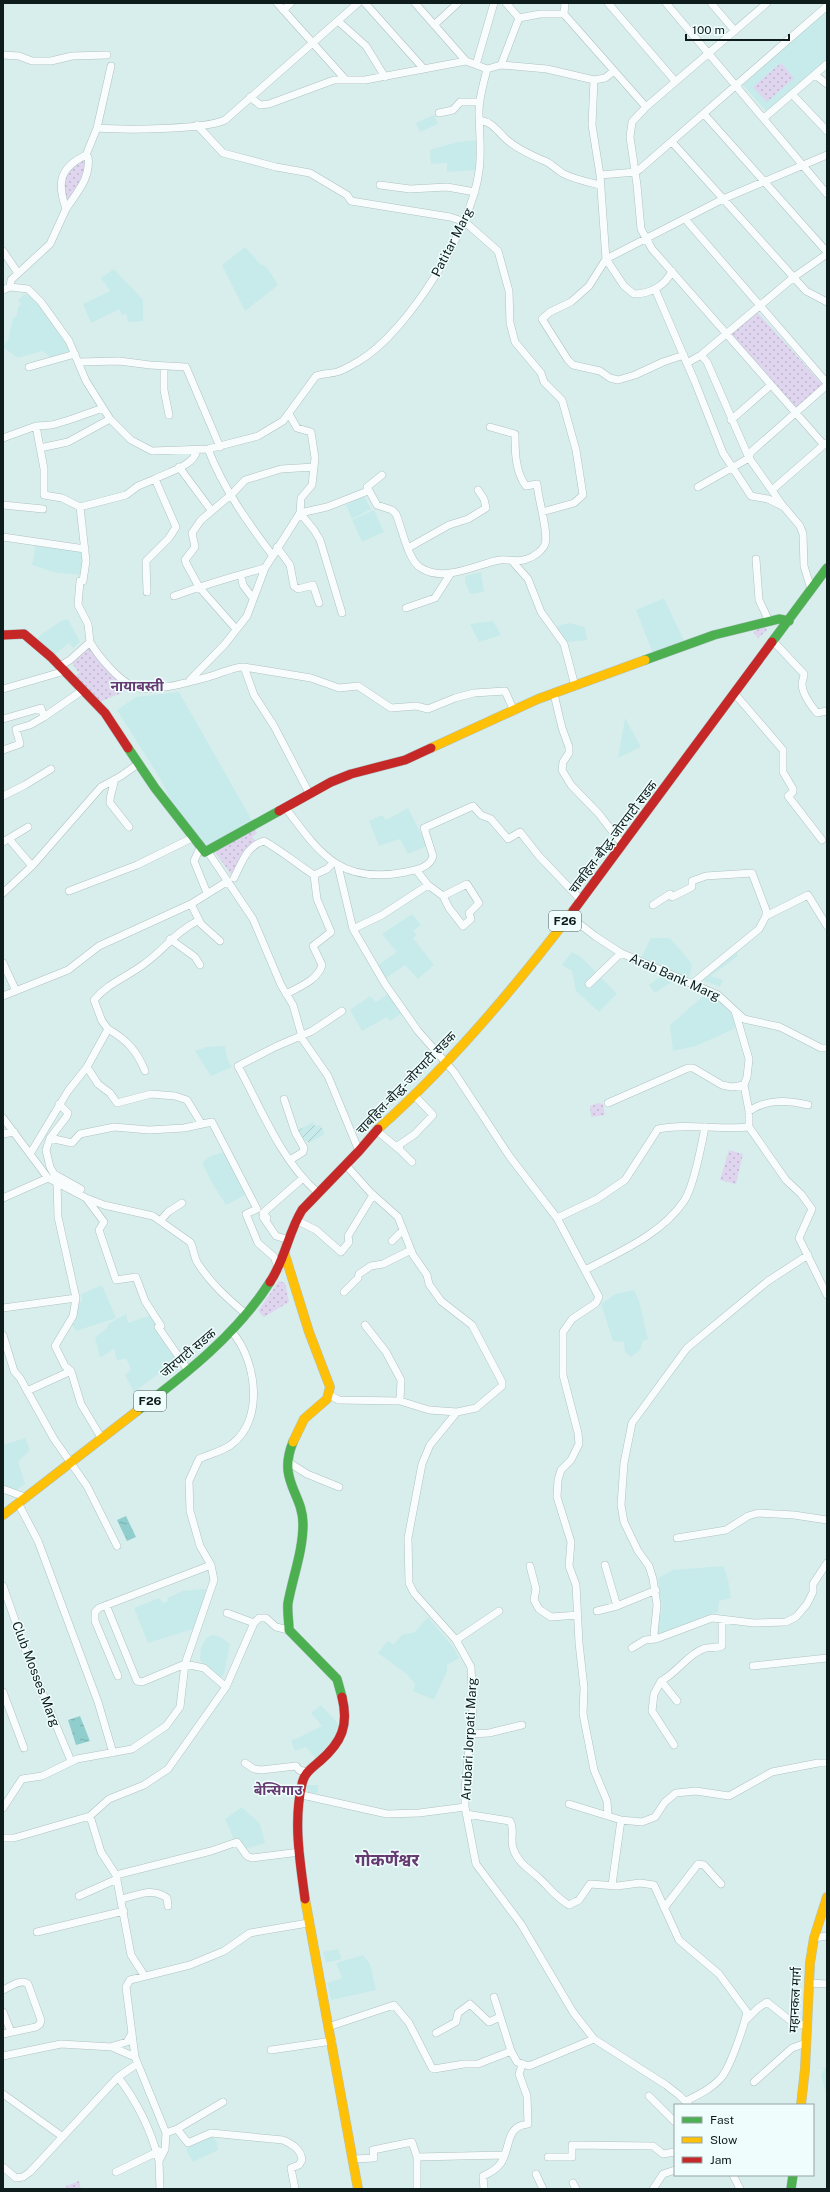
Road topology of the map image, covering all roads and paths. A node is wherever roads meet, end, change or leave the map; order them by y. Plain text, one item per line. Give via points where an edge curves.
1 (277, 3) edge
2 (292, 3) edge
3 (358, 3) edge
4 (365, 3) edge
5 (415, 3) edge
6 (458, 3) edge
7 (494, 3) edge
8 (506, 3) edge
9 (565, 3) edge
10 (609, 3) edge
11 (666, 3) edge
12 (711, 3) edge
13 (763, 4) edge
14 (827, 6) edge
15 (283, 10) junction
16 (564, 14) junction
17 (519, 18) junction
18 (338, 21) junction
19 (434, 25) junction
20 (735, 30) junction
21 (313, 44) junction
22 (709, 52) junction
23 (3, 55) edge
24 (107, 55) dead end
25 (466, 61) junction
26 (827, 64) edge
27 (476, 65) junction
28 (501, 65) junction
29 (111, 66) dead end
30 (423, 68) junction
31 (487, 69) junction
32 (614, 71) junction
33 (815, 75) junction
34 (385, 76) junction
35 (345, 79) junction
36 (594, 80) junction
37 (675, 81) junction
38 (827, 84) edge
39 (736, 85) junction
40 (792, 94) junction
41 (250, 97) junction
42 (479, 102) junction
43 (646, 106) junction
44 (439, 113) dead end
45 (704, 114) junction
46 (764, 118) junction
47 (480, 120) junction
48 (197, 125) junction
49 (97, 128) junction
50 (827, 131) edge
51 (672, 142) junction
52 (86, 155) junction
53 (827, 155) edge
54 (802, 166) junction
55 (636, 172) junction
56 (600, 175) junction
57 (764, 182) junction
58 (380, 185) dead end
59 (600, 185) junction
60 (475, 192) junction
61 (827, 194) edge
62 (723, 199) junction
63 (66, 209) junction
64 (685, 219) junction
65 (465, 222) junction
66 (646, 239) junction
67 (3, 251) edge
68 (827, 253) edge
69 (606, 259) junction
70 (672, 271) junction
71 (18, 273) junction
72 (794, 277) junction
73 (10, 287) junction
74 (655, 289) junction
75 (3, 290) edge
76 (827, 302) edge
77 (759, 306) junction
78 (726, 333) junction
79 (75, 354) junction
80 (684, 355) junction
81 (701, 355) junction
82 (79, 362) junction
83 (687, 363) junction
84 (164, 366) junction
85 (29, 367) dead end
86 (827, 384) edge
87 (771, 385) junction
88 (103, 408) junction
89 (796, 413) junction
90 (289, 414) junction
91 (169, 415) dead end
92 (110, 419) junction
93 (731, 420) junction
94 (36, 426) junction
95 (490, 427) dead end
96 (3, 438) edge
97 (825, 443) edge
98 (220, 447) junction
99 (40, 448) junction
100 (208, 449) junction
101 (196, 450) junction
102 (749, 458) junction
103 (179, 467) junction
104 (314, 467) junction
105 (732, 468) junction
106 (382, 475) dead end
107 (155, 479) junction
108 (698, 487) dead end
109 (478, 490) dead end
110 (772, 490) junction
111 (368, 491) junction
112 (232, 494) junction
113 (3, 505) edge
114 (80, 507) junction
115 (784, 507) junction
116 (43, 509) dead end
117 (211, 510) junction
118 (542, 512) junction
119 (300, 513) junction
120 (3, 537) edge
121 (277, 547) junction
122 (408, 548) junction
123 (85, 549) junction
124 (274, 556) junction
125 (756, 559) dead end
126 (513, 562) junction
127 (265, 568) junction
128 (827, 568) edge
129 (451, 573) junction
130 (241, 575) junction
131 (199, 587) junction
132 (811, 589) junction
133 (146, 592) dead end
134 (174, 596) dead end
135 (252, 598) junction
136 (319, 603) dead end
137 (406, 608) dead end
138 (342, 613) dead end
139 (769, 621) junction
140 (788, 621) junction
141 (236, 629) junction
142 (3, 635) edge
143 (90, 642) junction
144 (774, 642) junction
145 (244, 668) junction
146 (62, 669) junction
147 (188, 681) junction
148 (575, 686) junction
149 (3, 689) edge
150 (84, 690) junction
151 (554, 694) junction
152 (735, 694) junction
153 (514, 711) junction
154 (827, 711) edge
155 (44, 717) junction
156 (3, 719) edge
157 (3, 750) edge
158 (138, 764) junction
159 (51, 769) dead end
160 (114, 780) junction
161 (309, 793) junction
162 (3, 796) edge
163 (285, 807) junction
164 (129, 826) dead end
165 (28, 827) dead end
166 (192, 838) junction
167 (822, 840) dead end
168 (6, 841) edge
169 (623, 845) junction
170 (204, 850) junction
171 (336, 865) junction
172 (32, 866) junction
173 (417, 871) junction
174 (314, 875) junction
175 (231, 879) junction
176 (428, 885) junction
177 (69, 891) dead end
178 (207, 893) junction
179 (3, 894) edge
180 (443, 896) junction
181 (581, 900) junction
182 (191, 904) junction
183 (653, 905) dead end
184 (569, 916) junction
185 (766, 916) junction
186 (199, 920) junction
187 (827, 926) edge
188 (353, 929) junction
189 (170, 939) junction
190 (220, 941) dead end
191 (621, 954) junction
192 (3, 963) edge
193 (200, 965) dead end
194 (693, 983) junction
195 (589, 984) dead end
196 (16, 991) junction
197 (286, 994) junction
198 (3, 996) edge
199 (342, 1011) dead end
200 (735, 1011) junction
201 (108, 1029) junction
202 (302, 1035) junction
203 (827, 1048) edge
204 (445, 1064) junction
205 (87, 1067) junction
206 (145, 1071) dead end
207 (744, 1085) junction
208 (415, 1096) junction
209 (284, 1099) dead end
210 (608, 1103) dead end
211 (59, 1104) junction
212 (808, 1105) dead end
213 (749, 1111) junction
214 (3, 1118) edge
215 (201, 1123) junction
216 (705, 1127) junction
217 (749, 1128) junction
218 (376, 1130) junction
219 (14, 1132) junction
220 (3, 1134) edge
221 (50, 1138) junction
222 (400, 1150) junction
223 (359, 1152) junction
224 (30, 1154) junction
225 (290, 1160) junction
226 (412, 1162) dead end
227 (339, 1166) junction
228 (48, 1178) junction
229 (303, 1178) junction
230 (57, 1182) junction
231 (81, 1189) dead end
232 (317, 1192) junction
233 (373, 1195) junction
234 (3, 1198) edge
235 (86, 1198) junction
236 (182, 1203) dead end
237 (257, 1209) junction
238 (557, 1218) junction
239 (161, 1220) junction
240 (265, 1220) junction
241 (296, 1220) junction
242 (403, 1230) junction
243 (289, 1240) junction
244 (392, 1240) dead end
245 (411, 1250) junction
246 (284, 1255) junction
247 (808, 1255) junction
248 (279, 1269) junction
249 (585, 1270) junction
250 (344, 1292) dead end
251 (827, 1295) edge
252 (76, 1298) junction
253 (3, 1308) edge
254 (247, 1315) junction
255 (365, 1325) dead end
256 (232, 1332) junction
257 (3, 1335) edge
258 (188, 1370) junction
259 (71, 1371) junction
260 (27, 1391) junction
261 (329, 1395) junction
262 (400, 1401) junction
263 (457, 1412) junction
264 (102, 1439) junction
265 (288, 1462) junction
266 (71, 1463) junction
267 (339, 1487) dead end
268 (3, 1489) edge
269 (22, 1500) junction
270 (3, 1515) edge
271 (827, 1520) edge
272 (677, 1538) dead end
273 (117, 1546) dead end
274 (827, 1563) edge
275 (211, 1565) junction
276 (605, 1565) dead end
277 (530, 1566) dead end
278 (3, 1586) edge
279 (656, 1590) junction
280 (106, 1605) junction
281 (617, 1606) junction
282 (597, 1610) dead end
283 (499, 1611) dead end
284 (227, 1613) dead end
285 (578, 1615) junction
286 (722, 1620) junction
287 (254, 1623) junction
288 (288, 1630) junction
289 (656, 1639) junction
290 (456, 1640) junction
291 (632, 1648) dead end
292 (827, 1658) edge
293 (185, 1664) junction
294 (753, 1666) dead end
295 (118, 1676) dead end
296 (661, 1682) junction
297 (226, 1687) junction
298 (3, 1692) edge
299 (677, 1701) dead end
300 (522, 1725) dead end
301 (472, 1734) junction
302 (674, 1745) dead end
303 (24, 1748) dead end
304 (113, 1753) junction
305 (70, 1761) junction
306 (245, 1762) dead end
307 (827, 1763) edge
308 (307, 1772) junction
309 (302, 1794) junction
310 (569, 1804) dead end
311 (3, 1808) edge
312 (466, 1811) junction
313 (608, 1815) junction
314 (90, 1816) junction
315 (621, 1820) junction
316 (3, 1838) edge
317 (300, 1852) junction
318 (116, 1877) junction
319 (721, 1884) dead end
320 (612, 1885) junction
321 (79, 1896) dead end
322 (827, 1897) edge
323 (122, 1899) junction
324 (168, 1906) dead end
325 (664, 1908) junction
326 (124, 1911) junction
327 (308, 1923) junction
328 (37, 1932) dead end
329 (827, 1936) edge
330 (814, 1938) junction
331 (144, 1975) junction
332 (809, 1983) junction
333 (827, 1984) edge
334 (3, 1990) edge
335 (494, 1996) dead end
336 (3, 2012) edge
337 (500, 2017) junction
338 (745, 2022) junction
339 (328, 2026) junction
340 (807, 2026) junction
341 (133, 2031) junction
342 (11, 2032) junction
343 (436, 2033) dead end
344 (3, 2034) edge
345 (594, 2039) junction
346 (332, 2041) junction
347 (806, 2043) junction
348 (112, 2047) junction
349 (271, 2050) dead end
350 (511, 2051) junction
351 (3, 2056) edge
352 (136, 2060) junction
353 (522, 2065) junction
354 (118, 2077) junction
355 (754, 2082) dead end
356 (3, 2094) edge
357 (649, 2096) dead end
358 (223, 2102) dead end
359 (687, 2103) edge
360 (801, 2104) edge
361 (674, 2121) edge
362 (177, 2129) junction
363 (166, 2133) junction
364 (63, 2137) junction
365 (160, 2151) junction
366 (674, 2152) edge
367 (504, 2155) junction
368 (417, 2157) junction
369 (548, 2157) dead end
370 (354, 2159) junction
371 (3, 2167) edge
372 (674, 2170) edge
373 (116, 2172) dead end
374 (536, 2174) dead end
375 (734, 2176) edge
376 (793, 2176) edge
377 (160, 2189) edge
378 (295, 2189) edge
379 (358, 2189) edge
380 (417, 2189) edge
381 (484, 2189) edge
382 (543, 2189) edge
383 (653, 2189) edge
384 (740, 2189) edge
385 (791, 2189) edge

1 - 15 street
2 - 15 street
3 - 18 street
4 - 30 street
5 - 19 street
6 - 19 street
7 - 27 street
8 - 17 street
9 - 16 street
10 - 37 street
11 - 22 street
12 - 20 street
13 - 20 street
14 - 39 street
15 - 21 street
16 - 17 street via 540,14
16 - 32 street
17 - 28 street
18 - 21 street
18 - 34 street via 366,46
19 - 25 street
20 - 22 street
21 - 35 street
21 - 41 street
22 - 37 street
22 - 39 street
23 - 24 street via 19,56 32,61
25 - 27 street
25 - 30 street
26 - 33 street
27 - 31 street
28 - 31 street
28 - 36 street via 547,69
29 - 49 street
30 - 34 street
31 - 42 street, Patitar Marg
32 - 36 street via 605,78
32 - 43 street
33 - 38 street
33 - 40 street
34 - 35 street via 365,80
35 - 41 street via 334,80 269,104 260,105
36 - 56 street via 592,125
37 - 43 street
39 - 45 street
39 - 46 street
40 - 46 street
40 - 50 street
41 - 48 street via 225,120
42 - 44 street via 460,102 453,110
42 - 47 street, Patitar Marg
43 - 55 street via 632,122 630,129
45 - 51 street
45 - 57 street
46 - 54 street
47 - 59 street via 488,121 507,140 533,157 582,181
47 - 60 street, Patitar Marg via 479,171
48 - 49 street via 117,130
48 - 65 street via 223,153 310,173 347,195 351,201 450,217
49 - 52 street
51 - 55 street
51 - 62 street
52 - 63 street via 88,176
52 - 63 street via 76,160 60,179
53 - 54 street
54 - 57 street
54 - 61 street
55 - 56 street
55 - 66 street via 641,229
56 - 59 street
57 - 62 street
57 - 68 street
58 - 60 street via 410,189 447,187
59 - 69 street
60 - 65 street, Patitar Marg
62 - 64 street
62 - 72 street
63 - 71 street via 50,244
64 - 66 street
64 - 77 street
65 - 90 street, Patitar Marg via 429,286 394,332 360,361 337,372 316,376
65 - 118 street via 498,251 510,296 508,306 515,342 541,373 544,382 562,400 576,450 583,495 574,503
66 - 69 street
66 - 70 street
67 - 71 street
68 - 72 street
69 - 74 street via 631,293 640,294
69 - 80 street via 589,286 571,302 542,319 568,360 573,365 600,371 618,380
70 - 74 street
70 - 78 street
71 - 73 street via 11,280
72 - 76 street via 806,291
72 - 77 street
73 - 75 street
73 - 79 street, Patitar Marg via 28,289 41,302 69,341
74 - 80 street
77 - 78 street
77 - 86 street
78 - 81 street
78 - 87 street
79 - 82 street, Patitar Marg
79 - 85 street
80 - 83 street
81 - 83 street
81 - 93 street via 707,362
82 - 84 street via 119,360
82 - 88 street, Patitar Marg via 86,381
83 - 105 street via 723,453
84 - 91 street via 164,390
84 - 98 street via 186,367
86 - 89 street
87 - 89 street
87 - 93 street
88 - 92 street, Patitar Marg
88 - 94 street via 52,425
89 - 97 street
89 - 102 street via 751,452
90 - 98 street, Patitar Marg via 273,428 258,436
90 - 104 street via 297,428 311,432
92 - 99 street via 68,442
92 - 101 street, Patitar Marg via 131,440 152,451
93 - 102 street
94 - 96 street
94 - 99 street
95 - 118 street via 515,434 518,465 523,480 526,486 537,484
97 - 110 street
98 - 100 street, Patitar Marg
99 - 114 street via 44,469 44,495 62,498
100 - 101 street, Patitar Marg
100 - 112 street via 218,474
101 - 103 street via 194,458
102 - 105 street
102 - 110 street
103 - 107 street
103 - 117 street
104 - 112 street via 266,473 245,480
104 - 119 street via 312,486 301,498
105 - 108 street
105 - 115 street via 751,496 768,499
106 - 111 street via 367,486
107 - 114 street via 138,486 126,495
107 - 133 street via 176,527 169,538 146,561
109 - 122 street via 486,508
110 - 115 street
111 - 119 street via 327,507
111 - 122 street via 377,505 396,514
112 - 117 street
112 - 124 street via 254,531
113 - 116 street
114 - 123 street
115 - 132 street via 800,526 803,534 804,566
117 - 131 street via 192,533 195,547 185,560
118 - 126 street via 545,545 528,559
119 - 121 street
119 - 138 street via 320,540
120 - 123 street
121 - 124 street
121 - 136 street via 290,565 294,586 298,589 313,585
122 - 129 street via 419,567 433,572
123 - 143 street via 86,561 83,581 80,582 78,604 88,624
124 - 127 street
125 - 139 street via 759,600
126 - 129 street via 502,560
126 - 148 street via 528,579 541,612 564,644
127 - 130 street
127 - 135 street
128 - 132 main road, चाबहिल-बौद्ध-जोरपाटी सडक / F26
129 - 137 street via 435,598
130 - 131 street via 212,581
130 - 135 street via 243,585
131 - 134 street
131 - 141 street
132 - 140 main road, चाबहिल-बौद्ध-जोरपाटी सडक / F26
135 - 141 street via 246,616
139 - 140 main road
139 - 148 main road via 714,635
140 - 144 main road, चाबहिल-बौद्ध-जोरपाटी सडक / F26
141 - 147 street via 201,670
142 - 146 main road via 24,634
143 - 146 street
143 - 147 street via 100,659 137,688
144 - 152 main road, चाबहिल-बौद्ध-जोरपाटी सडक / F26
144 - 154 street via 804,674 804,692 813,708 817,713
145 - 147 street via 234,667
145 - 153 street via 311,678 339,688 358,686 391,708 416,706 428,709 461,696 505,691
145 - 161 street via 254,695 274,726
146 - 149 street
146 - 150 main road
148 - 151 main road
150 - 155 street
150 - 158 main road via 105,713
151 - 153 main road
151 - 169 street via 569,747 562,770 571,785 599,814
152 - 167 street via 783,750 783,772 793,789 788,796
152 - 169 main road, चाबहिल-बौद्ध-जोरपाटी सडक / F26
153 - 161 main road via 406,760 351,774
155 - 156 street via 40,708
155 - 157 street via 16,729 20,744
158 - 160 street
158 - 166 main road
159 - 162 street
160 - 164 street via 110,803
160 - 172 street via 101,787
161 - 163 main road
163 - 170 main road
163 - 171 street via 315,846
165 - 168 street
166 - 170 main road
166 - 177 street via 137,865
168 - 172 street
169 - 181 main road, चाबहिल-बौद्ध-जोरपाटी सडक / F26
170 - 175 street
170 - 178 street via 194,861
171 - 173 street via 370,874
171 - 174 street
171 - 188 street
172 - 179 street
173 - 176 street
173 - 181 street via 429,863 433,856 424,828 473,806 481,815 491,819 508,839 520,832
174 - 175 street via 264,841 257,843 243,856
174 - 197 street via 317,899 331,932 313,946 322,965 321,970
175 - 178 street
175 - 197 street via 253,919
176 - 180 street
176 - 188 street via 382,915
178 - 182 street
180 - 180 street via 467,884 479,903 471,909 471,919 466,925 464,926 449,908
181 - 184 main road, चाबहिल-बौद्ध-जोरपाटी सडक / F26
182 - 186 street
182 - 196 street via 99,946 68,970
183 - 185 street via 670,894 672,897 683,892 692,887 692,881 706,876 752,873
184 - 191 street, Arab Bank Marg
184 - 204 main road, चाबहिल-बौद्ध-जोरपाटी सडक / F26 via 518,983
185 - 187 street via 808,895
185 - 194 street via 759,929
186 - 189 street
186 - 190 street
188 - 204 street via 385,984 418,1032
189 - 193 street via 195,957
189 - 201 street via 154,956 109,986 94,1000
191 - 194 street, Arab Bank Marg
191 - 195 street
192 - 196 street
194 - 200 street, Arab Bank Marg via 727,1001
196 - 198 street
197 - 202 street via 293,1005
199 - 202 street via 312,1032
200 - 203 street, Arab Bank Marg via 744,1019 780,1027 821,1048
200 - 207 street via 749,1059
201 - 205 street
201 - 206 street via 121,1036 132,1047
202 - 223 street via 307,1047 328,1076
202 - 225 street via 238,1066
204 - 208 main road, चाबहिल-बौद्ध-जोरपाटी सडक / F26
204 - 238 street via 454,1072 510,1157
205 - 211 street
205 - 215 street via 98,1084 110,1093 117,1103 151,1094 175,1096 187,1100
207 - 210 street via 728,1087 693,1068 688,1068
207 - 213 street
208 - 218 main road, चाबहिल-बौद्ध-जोरपाटी सडक / F26
208 - 222 street via 433,1115 415,1134 399,1145
209 - 225 street via 295,1132 304,1148 303,1152
211 - 221 street via 68,1116
211 - 224 street
212 - 213 street via 777,1101 758,1105
213 - 217 street
214 - 219 street
215 - 221 street via 184,1128 154,1130 114,1127 80,1134 72,1143
215 - 237 street via 212,1122
216 - 217 street via 727,1130
216 - 238 street via 658,1129 625,1180 597,1198
216 - 249 street via 700,1153 685,1200 661,1227
217 - 247 street via 786,1180 812,1209 799,1234
218 - 222 street
218 - 223 main road, चाबहिल-बौद्ध-जोरपाटी सडक / F26
219 - 220 street
219 - 224 street
221 - 231 street via 46,1150 53,1172
222 - 226 street
223 - 227 main road, चाबहिल-बौद्ध-जोरपाटी सडक / F26
224 - 228 street
225 - 229 street
227 - 232 main road, चाबहिल-बौद्ध-जोरपाटी सडक / F26
227 - 233 street
228 - 230 street
228 - 234 street
229 - 232 street
229 - 240 street via 263,1213 267,1218
230 - 235 street
230 - 252 street via 58,1217
232 - 241 main road, चाबहिल-बौद्ध-जोरपाटी सडक / F26
233 - 241 street via 348,1236 349,1242 341,1252 316,1230
233 - 242 street via 398,1217
235 - 239 street
235 - 258 street via 104,1222 100,1230 116,1280 136,1277 145,1302 161,1326 158,1327
236 - 239 street
237 - 240 street
237 - 248 street via 246,1214 258,1243 274,1257
238 - 249 street
239 - 254 street via 190,1242 194,1257 206,1276
240 - 243 street via 276,1236
241 - 243 main road, चाबहिल-बौद्ध-जोरपाटी सडक / F26
242 - 244 street
242 - 245 street
243 - 246 main road, चाबहिल-बौद्ध-जोरपाटी सडक / F26
245 - 250 street via 383,1264 371,1266 359,1274
245 - 263 street via 441,1301 472,1325 502,1382 502,1386 476,1408
246 - 248 main road, F26
246 - 261 main road via 308,1332 329,1380
247 - 251 street
247 - 279 street via 768,1281 687,1348 632,1423 624,1464 621,1505 624,1522 638,1551 649,1566
248 - 254 main road, जोरपाटी सडक / F26
249 - 285 street via 599,1297 596,1303 572,1319 564,1332 563,1375 579,1444 571,1460 561,1470 557,1496 571,1542 569,1566 576,1585
252 - 253 street
252 - 259 street via 73,1316 55,1346 65,1366
254 - 256 main road, जोरपाटी सडक / F26
255 - 262 street via 386,1352 401,1380
256 - 258 main road, जोरपाटी सडक / F26
256 - 275 street via 252,1372 252,1405 249,1419 232,1444 199,1459 189,1481 190,1511 200,1546
257 - 260 street via 14,1372
258 - 264 main road, जोरपाटी सडक / F26
259 - 260 street
259 - 264 street via 81,1404
260 - 266 street
261 - 262 street via 339,1400
261 - 265 main road via 298,1428 292,1440
262 - 263 street via 429,1410
263 - 290 street, Arubari Jorpati Marg via 430,1445 422,1464 408,1538 409,1583 414,1594
264 - 266 main road, जोरपाटी सडक / F26
265 - 267 street via 307,1474
265 - 288 main road via 288,1479 303,1524 300,1553 288,1604
266 - 269 main road, जोरपाटी सडक / F26
266 - 273 street via 87,1486
268 - 269 street
269 - 270 main road, जोरपाटी सडक / F26
269 - 304 street via 98,1702
271 - 272 street via 758,1513 748,1516 726,1530
274 - 286 street via 813,1584 813,1592 807,1604 796,1617 786,1622
275 - 280 street
275 - 293 street via 214,1580
276 - 281 street
277 - 285 street via 536,1589 534,1600 539,1609 551,1616
278 - 305 street, Club Mosses Marg
279 - 281 street
279 - 289 street
280 - 293 street via 137,1681 142,1682
280 - 295 street via 99,1608 94,1617
281 - 282 street
283 - 290 street
284 - 287 street
285 - 313 street via 584,1688 583,1714 594,1770 607,1801
286 - 289 street via 712,1618
286 - 296 street via 722,1646 704,1648 685,1660 680,1668
287 - 288 street via 259,1618 266,1618 276,1627
287 - 297 street
288 - 308 main road via 337,1679 344,1705 343,1734 329,1753
289 - 291 street via 645,1640
290 - 301 street, Arubari Jorpati Marg via 471,1667
292 - 294 street
293 - 297 street via 204,1668
293 - 304 street via 180,1707 166,1726 132,1749
296 - 299 street
296 - 302 street via 654,1694 652,1710
297 - 314 street via 168,1769 144,1785 109,1799
298 - 303 street
300 - 301 street via 489,1733
301 - 312 street, Arubari Jorpati Marg via 465,1789
304 - 305 street
305 - 311 street via 42,1776 22,1779
306 - 308 street via 254,1769 296,1766
307 - 315 street via 772,1772 729,1796 696,1791 676,1794 665,1802 655,1818 633,1823
308 - 309 main road via 302,1784
309 - 312 street via 387,1814
309 - 317 main road via 297,1837
310 - 313 street
312 - 320 street via 510,1821 513,1847 519,1860 556,1897 569,1905 579,1900 590,1884
312 - 345 street, Arubari Jorpati Marg via 476,1864 521,1924 573,2012
313 - 315 street
314 - 316 street via 14,1838
314 - 318 street via 101,1852
315 - 320 street
317 - 318 street via 252,1858 247,1856 237,1842
317 - 327 main road
318 - 321 street
318 - 323 street
319 - 325 street via 704,1865 698,1864
320 - 325 street via 654,1884
322 - 330 main road, महानकल मार्ग
323 - 324 street via 159,1892 167,1898
323 - 326 street
325 - 338 street via 679,1940 719,1974 747,2012
326 - 328 street
326 - 331 street via 131,1955
327 - 331 street via 250,1933 224,1950 190,1965
327 - 339 main road via 321,1979
329 - 330 street
330 - 332 main road, महानकल मार्ग
331 - 341 street via 130,1980 126,1987
332 - 333 street
332 - 340 main road, महानकल मार्ग
334 - 342 street via 25,1981 41,2020 36,2027
335 - 337 street
336 - 342 street
337 - 343 street via 489,2022 470,2004 458,2012 456,2022
337 - 350 street
338 - 340 street via 767,2002 792,2022
338 - 359 street via 732,2059 722,2078
339 - 346 main road
339 - 350 street via 394,2005 409,2022 432,2068 478,2064
340 - 347 main road, महानकल मार्ग
341 - 348 street via 127,2042
341 - 352 street
342 - 344 street
345 - 353 street via 537,2064
345 - 359 street, Arubari Jorpati Marg via 666,2084
346 - 349 street
346 - 370 main road
347 - 355 street via 792,2048
347 - 360 main road, महानकल मार्ग
348 - 351 street via 61,2044
348 - 352 street
350 - 353 street via 517,2062
352 - 354 street
352 - 363 street
353 - 367 street via 519,2074 527,2096 528,2124 516,2127 510,2134
354 - 364 street
354 - 365 street via 132,2095
356 - 364 street
357 - 361 street
358 - 362 street
362 - 363 street
362 - 378 street via 188,2143 211,2133 284,2140 293,2144 302,2155 299,2165 290,2168
363 - 365 street
364 - 371 street via 23,2177 16,2178
365 - 373 street
365 - 377 street
366 - 369 street via 663,2154 653,2146 572,2145 572,2156
367 - 368 street
367 - 381 street via 495,2170 483,2176
368 - 370 street via 412,2142 373,2150 374,2158
368 - 380 street
370 - 379 main road
372 - 383 street via 663,2174
374 - 382 street
375 - 384 street
376 - 385 main road

